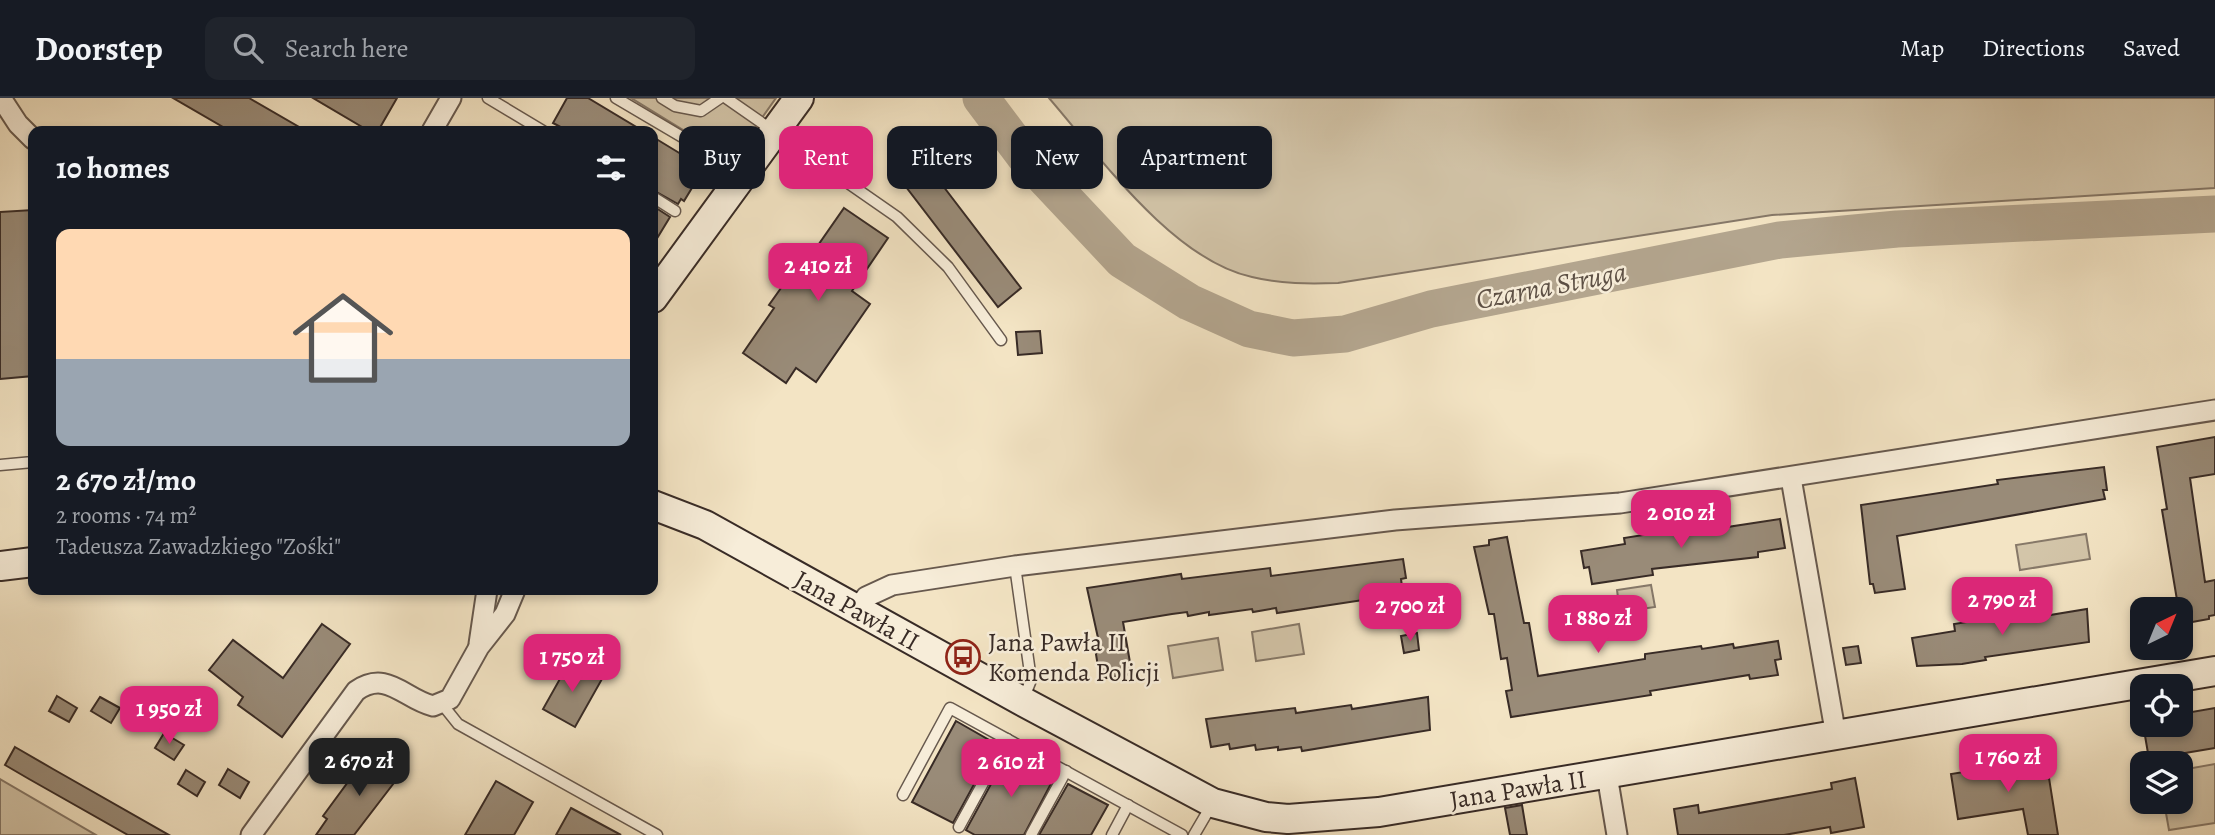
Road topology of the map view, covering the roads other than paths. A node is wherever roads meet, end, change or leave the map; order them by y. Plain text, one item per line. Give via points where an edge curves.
1 (1, 98) edge
2 (451, 98) edge
3 (488, 98) edge
4 (616, 98) edge
5 (662, 98) edge
6 (720, 98) edge
7 (726, 98) edge
8 (799, 98) edge
9 (435, 126) edge
10 (535, 126) edge
11 (775, 131) junction
12 (28, 134) edge
13 (679, 136) edge
14 (658, 200) edge
15 (675, 211) dead end
16 (658, 291) edge
17 (1002, 340) dead end
18 (2215, 410) edge
19 (28, 462) edge
20 (0, 465) edge
21 (1791, 478) junction
22 (661, 511) edge
23 (28, 563) edge
24 (0, 566) edge
25 (1015, 566) junction
26 (487, 595) edge
27 (513, 595) edge
28 (857, 610) junction
29 (479, 647) junction
30 (2215, 671) edge
31 (1022, 701) junction
32 (442, 704) junction
33 (1836, 736) junction
34 (1007, 739) junction
35 (1066, 771) junction
36 (1607, 775) junction
37 (903, 795) dead end
38 (1213, 803) junction
39 (1128, 805) junction
40 (960, 827) dead end
41 (251, 835) edge
42 (657, 835) edge
43 (1031, 835) edge
44 (1112, 835) edge
45 (1182, 835) edge
46 (1194, 835) edge
47 (1617, 835) edge

1 - 12 street
2 - 9 street
3 - 10 lane
4 - 13 lane
5 - 6 lane via 701,111
7 - 11 lane
8 - 11 street
11 - 16 street
11 - 17 lane via 897,217 948,267
14 - 15 lane
18 - 21 street
19 - 20 lane
21 - 25 street via 1619,503 1395,520
21 - 33 street
22 - 28 street, Jana Pawła II via 705,525
23 - 24 street
25 - 28 street via 892,585 866,597
25 - 31 lane via 1031,680
26 - 29 street
27 - 29 street via 505,614
28 - 31 street, Jana Pawła II
29 - 32 street via 457,690
30 - 33 street, Jana Pawła II
31 - 38 street, Jana Pawła II
32 - 41 street via 425,704 387,683 365,685 356,691
32 - 42 lane via 458,724
33 - 36 street, Jana Pawła II
34 - 35 lane
34 - 37 lane via 950,708
34 - 40 lane
35 - 39 lane
35 - 43 lane
36 - 38 street, Jana Pawła II via 1334,817 1266,817
36 - 47 street
38 - 46 lane
39 - 44 lane
39 - 45 lane

